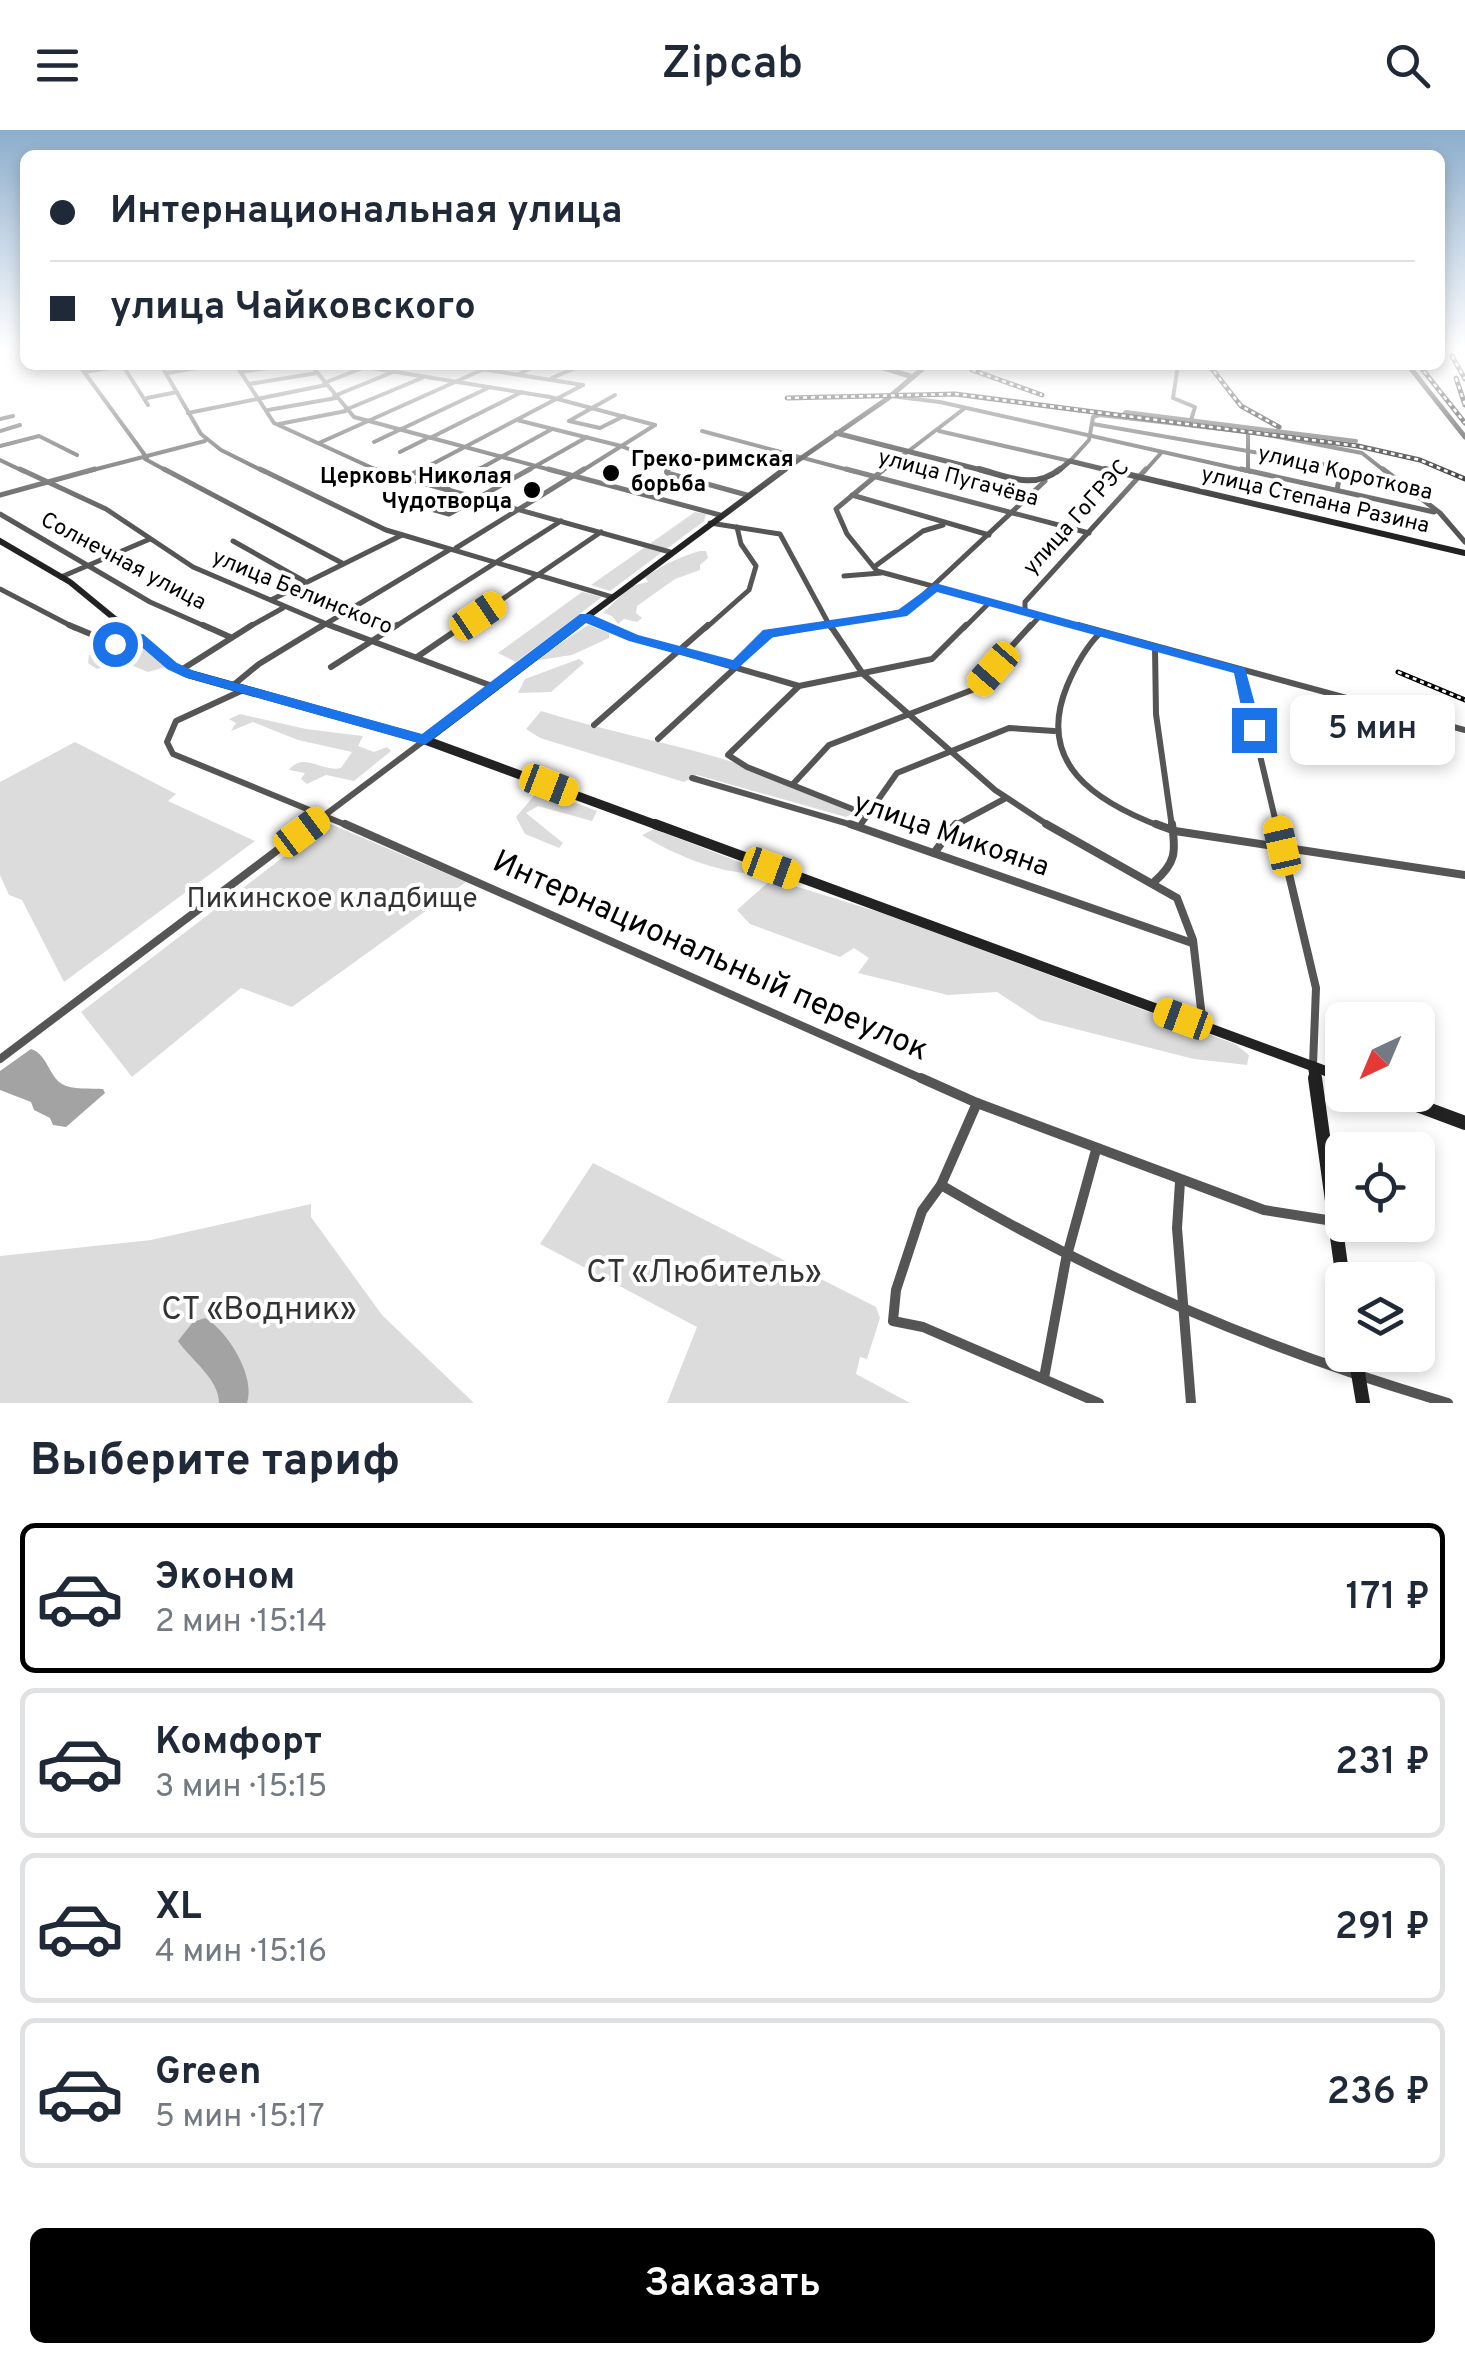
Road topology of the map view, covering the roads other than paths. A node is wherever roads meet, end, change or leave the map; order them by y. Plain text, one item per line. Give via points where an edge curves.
1 (110, 407) edge
2 (185, 407) edge
3 (211, 407) edge
4 (265, 407) edge
5 (281, 407) edge
6 (343, 407) edge
7 (351, 407) edge
8 (399, 407) edge
9 (446, 407) edge
10 (491, 407) edge
11 (542, 407) edge
12 (592, 407) edge
13 (594, 407) edge
14 (873, 407) edge
15 (961, 407) edge
16 (1195, 407) edge
17 (1442, 407) edge
18 (965, 408) junction
19 (268, 410) junction
20 (345, 410) junction
21 (188, 413) junction
22 (626, 415) junction
23 (13, 416) dead end
24 (1122, 416) junction
25 (0, 419) edge
26 (517, 420) junction
27 (1191, 420) junction
28 (367, 422) junction
29 (278, 424) junction
30 (1093, 424) junction
31 (20, 426) dead end
32 (552, 428) junction
33 (398, 430) junction
34 (702, 430) dead end
35 (0, 431) edge
36 (939, 431) junction
37 (836, 433) junction
38 (1248, 433) junction
39 (1091, 435) junction
40 (587, 437) junction
41 (1465, 437) edge
42 (428, 438) junction
43 (205, 440) junction
44 (1356, 440) dead end
45 (374, 442) dead end
46 (318, 443) junction
47 (0, 446) edge
48 (622, 446) junction
49 (464, 447) junction
50 (1248, 450) junction
51 (400, 452) dead end
52 (907, 452) junction
53 (1163, 452) junction
54 (77, 455) dead end
55 (500, 456) junction
56 (804, 456) junction
57 (146, 458) junction
58 (0, 460) edge
59 (1070, 461) junction
60 (535, 466) junction
61 (1248, 470) junction
62 (876, 474) junction
63 (572, 475) junction
64 (406, 477) junction
65 (1138, 477) junction
66 (43, 481) junction
67 (1046, 481) junction
68 (1031, 482) junction
69 (443, 488) junction
70 (1038, 489) junction
71 (1337, 490) junction
72 (850, 494) junction
73 (0, 495) edge
74 (747, 495) junction
75 (478, 498) junction
76 (395, 499) dead end
77 (519, 509) junction
78 (1014, 512) junction
79 (1440, 513) junction
80 (0, 514) edge
81 (720, 515) junction
82 (561, 521) junction
83 (709, 523) junction
84 (950, 524) junction
85 (736, 527) junction
86 (601, 532) junction
87 (1088, 533) junction
88 (402, 535) junction
89 (990, 535) junction
90 (150, 539) junction
91 (0, 542) edge
92 (233, 542) dead end
93 (1465, 542) edge
94 (453, 549) junction
95 (670, 552) junction
96 (1465, 552) edge
97 (498, 561) junction
98 (342, 562) junction
99 (88, 565) junction
100 (874, 567) junction
101 (881, 572) junction
102 (541, 574) junction
103 (844, 576) dead end
104 (62, 577) junction
105 (305, 582) junction
106 (935, 587) junction
107 (0, 589) edge
108 (612, 597) junction
109 (271, 600) junction
110 (989, 603) junction
111 (283, 608) junction
112 (1026, 610) junction
113 (1040, 616) junction
114 (585, 617) junction
115 (827, 624) junction
116 (327, 625) junction
117 (1101, 632) junction
118 (138, 637) junction
119 (230, 637) junction
120 (372, 642) junction
121 (1155, 647) junction
122 (681, 650) junction
123 (416, 658) junction
124 (736, 665) junction
125 (332, 667) dead end
126 (180, 670) junction
127 (1240, 671) junction
128 (863, 674) junction
129 (492, 686) junction
130 (799, 686) junction
131 (235, 689) junction
132 (910, 715) junction
133 (594, 725) dead end
134 (1465, 730) edge
135 (1054, 731) junction
136 (658, 739) dead end
137 (425, 740) junction
138 (952, 752) junction
139 (692, 778) dead end
140 (792, 784) junction
141 (1006, 798) junction
142 (326, 814) junction
143 (865, 814) junction
144 (859, 827) junction
145 (1175, 831) junction
146 (1282, 846) junction
147 (934, 853) junction
148 (1465, 875) edge
149 (1154, 882) junction
150 (1193, 944) junction
151 (1203, 1026) junction
152 (0, 1059) edge
153 (1313, 1066) junction
154 (1325, 1071) edge
155 (977, 1103) junction
156 (1435, 1112) edge
157 (1465, 1123) edge
158 (1096, 1150) junction
159 (1325, 1151) edge
160 (1180, 1182) junction
161 (941, 1185) junction
162 (1325, 1219) edge
163 (1066, 1259) junction
164 (1186, 1316) junction
165 (1357, 1372) edge
166 (1358, 1376) junction
167 (1044, 1378) junction
168 (1099, 1403) edge
169 (1191, 1403) edge
170 (1363, 1403) edge
171 (1448, 1403) edge

1 - 57 street
2 - 21 street
3 - 21 street
4 - 19 street
5 - 19 street
6 - 20 street
7 - 20 street
8 - 28 street
9 - 33 street
10 - 42 street
11 - 26 street
12 - 22 street via 569,420 598,428
13 - 22 street
14 - 37 main road
15 - 18 street, улица Короткова
16 - 27 street
17 - 41 main road
18 - 36 street
18 - 39 street, улица Короткова
19 - 29 street
20 - 28 street
20 - 29 street
21 - 43 street
22 - 48 street via 655,425
23 - 25 street
24 - 27 street
24 - 30 street via 1097,415
24 - 38 street
26 - 32 street
26 - 49 street
27 - 44 street
28 - 33 street
28 - 46 street
29 - 46 street
30 - 39 street
30 - 50 street
31 - 35 street
32 - 40 street
32 - 55 street
33 - 42 street
33 - 45 street
34 - 56 street, улица Пугачёва
36 - 52 street
36 - 59 street
37 - 52 main road
37 - 56 main road
38 - 50 street
38 - 79 street via 1372,457
39 - 53 street, улица Короткова
39 - 59 street
40 - 48 street
40 - 60 street
42 - 49 street
42 - 51 street
43 - 57 street
43 - 88 street
46 - 64 street via 374,470
47 - 54 street via 36,436
48 - 63 street
48 - 74 street via 664,460 672,466 667,474
49 - 55 street
49 - 64 street
50 - 61 street
50 - 71 street via 1339,467
52 - 62 street
52 - 68 main road
53 - 61 street, улица Короткова
53 - 65 street, улица ГоГРЭС
55 - 60 street
55 - 69 street
56 - 62 street, улица Пугачёва
56 - 74 main road
57 - 66 street
57 - 98 street
58 - 66 street, улица Белинского
59 - 65 main road
59 - 67 main road
60 - 63 street
60 - 75 street
61 - 71 street, улица Короткова
62 - 72 street
62 - 78 street, улица Пугачёва
63 - 77 street
63 - 81 street
64 - 69 street
65 - 87 street, улица ГоГРЭС
65 - 96 main road, улица Степана Разина
66 - 73 street
66 - 90 street, улица Белинского via 98,505
67 - 68 main road
67 - 70 street
68 - 70 street
69 - 75 street
70 - 78 street
71 - 79 street, улица Короткова
72 - 84 street
72 - 100 street via 836,509
74 - 81 main road
75 - 76 street via 449,514
75 - 77 street
77 - 82 street
77 - 94 street
78 - 87 street, улица Пугачёва
78 - 89 street
79 - 93 street
80 - 99 street, Солнечная улица
81 - 83 main road
82 - 86 street
82 - 97 street
83 - 85 street
83 - 95 main road
84 - 89 street
84 - 100 street via 921,528
85 - 115 street via 776,532
85 - 122 street via 756,566 754,584
86 - 95 street
86 - 102 street
87 - 112 street, улица ГоГРЭС via 1025,602
88 - 94 street
88 - 98 street
89 - 106 street
90 - 99 street
90 - 109 street, улица Белинского via 192,567
91 - 104 main road
92 - 105 street
94 - 97 street
94 - 116 street
95 - 108 main road
97 - 102 street
97 - 120 street
98 - 105 street
99 - 104 street
99 - 119 street, Солнечная улица
100 - 101 street
101 - 103 street
101 - 106 street
102 - 108 street
102 - 123 street
104 - 118 main road
105 - 109 street
106 - 110 street
106 - 115 street via 902,613
107 - 118 street via 112,643
108 - 114 main road
109 - 111 street, улица Белинского
110 - 112 street
110 - 128 street via 936,658
111 - 116 street, улица Белинского
111 - 119 street
112 - 113 street
113 - 117 street
113 - 132 street via 978,686
114 - 122 street
114 - 129 main road
115 - 124 street via 768,633
115 - 128 street
116 - 120 street, улица Белинского
116 - 131 street via 259,664
117 - 121 street
117 - 135 street via 1066,688
118 - 126 main road
119 - 126 street
120 - 123 street, улица Белинского
120 - 125 street
121 - 127 street
121 - 145 street via 1159,738
122 - 124 street
122 - 133 street
123 - 129 street, улица Белинского
124 - 130 street
124 - 136 street
126 - 131 main road
127 - 134 street
127 - 146 street
128 - 130 street
128 - 132 street
129 - 137 main road
130 - 140 street via 728,754
131 - 137 main road
131 - 142 street, Интернациональный переулок via 176,721 168,735 173,754
132 - 138 street
132 - 140 street via 829,745
135 - 138 street via 1009,728
135 - 145 street via 1070,772 1128,811
137 - 142 street
137 - 151 main road
138 - 141 street
138 - 143 street via 893,775
139 - 144 street, улица Микояна
140 - 143 street
141 - 147 street via 953,826
141 - 149 street
142 - 152 street
142 - 155 street, Интернациональный переулок
143 - 144 street
144 - 147 street, улица Микояна
145 - 146 street
145 - 149 street via 1174,862
146 - 148 street
146 - 153 street via 1318,1004
147 - 150 street, улица Микояна
149 - 150 street via 1182,904
150 - 151 street
151 - 153 main road
153 - 154 main road
153 - 159 main road
155 - 158 street, Интернациональный переулок
155 - 161 street
156 - 157 main road
158 - 160 street, Интернациональный переулок
158 - 163 street
160 - 162 street, Интернациональный переулок via 1264,1210
160 - 164 street via 1176,1228
161 - 163 street
161 - 167 street via 923,1206 901,1266 893,1322 924,1328
163 - 164 street
163 - 167 street
164 - 166 street
164 - 169 street
165 - 166 main road
166 - 170 main road
166 - 171 street
167 - 168 street

